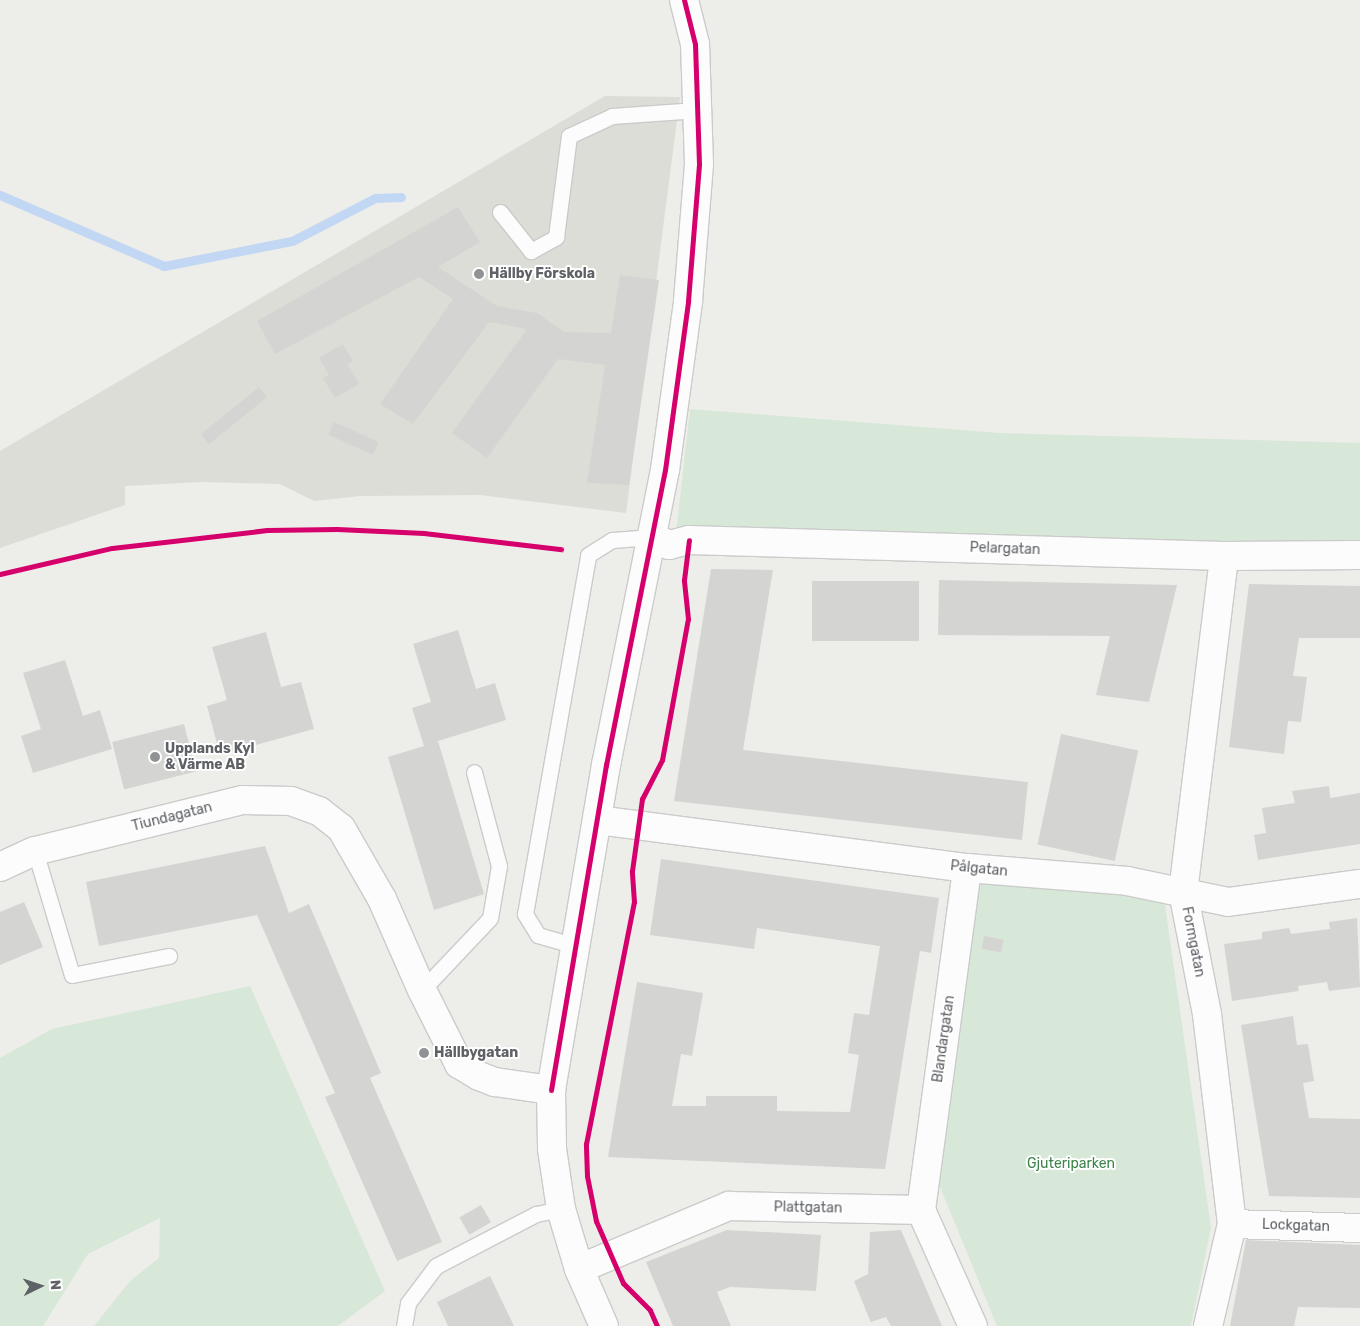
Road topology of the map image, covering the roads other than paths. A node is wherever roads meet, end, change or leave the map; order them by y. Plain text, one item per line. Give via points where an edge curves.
1 (684, 0) edge
2 (697, 110) junction
3 (500, 212) dead end
4 (652, 537) junction
5 (1360, 555) edge
6 (1224, 556) junction
7 (474, 772) dead end
8 (597, 820) junction
9 (36, 851) junction
10 (0, 867) edge
11 (967, 868) junction
12 (1360, 884) edge
13 (1183, 892) junction
14 (576, 946) junction
15 (169, 956) dead end
16 (422, 990) junction
17 (551, 1090) junction
18 (562, 1209) junction
19 (921, 1210) junction
20 (1232, 1224) junction
21 (1360, 1228) edge
22 (579, 1269) junction
23 (404, 1326) edge
24 (604, 1326) edge
25 (973, 1326) edge
26 (1208, 1326) edge

1 - 2 street via 695,44
2 - 3 lane via 612,116 569,136 556,237 531,251
2 - 4 street via 699,164 688,301 665,470
4 - 6 street, Pelargatan via 668,545 689,540
4 - 8 street
4 - 14 lane via 612,540 588,555 525,914 538,935
5 - 6 street, Pelargatan
6 - 13 street, Formgatan
7 - 16 lane via 499,866 490,918
8 - 11 street, Pålgatan
8 - 14 street
9 - 10 street, Tiundagatan
9 - 15 lane via 72,975
9 - 16 street, Tiundagatan via 243,800 291,801 319,811 341,828 382,899
11 - 13 street, Pålgatan via 1127,881
11 - 19 street, Blandargatan
12 - 13 street, Pålgatan via 1228,902
13 - 20 street, Formgatan via 1207,1014
14 - 17 street
16 - 17 street via 459,1064 496,1082
17 - 18 street via 552,1150
18 - 22 street
18 - 23 lane via 536,1214 436,1266 408,1303
19 - 22 street, Plattgatan via 729,1206
19 - 25 street
20 - 21 street, Lockgatan
20 - 26 street, Formgatan
22 - 24 street

